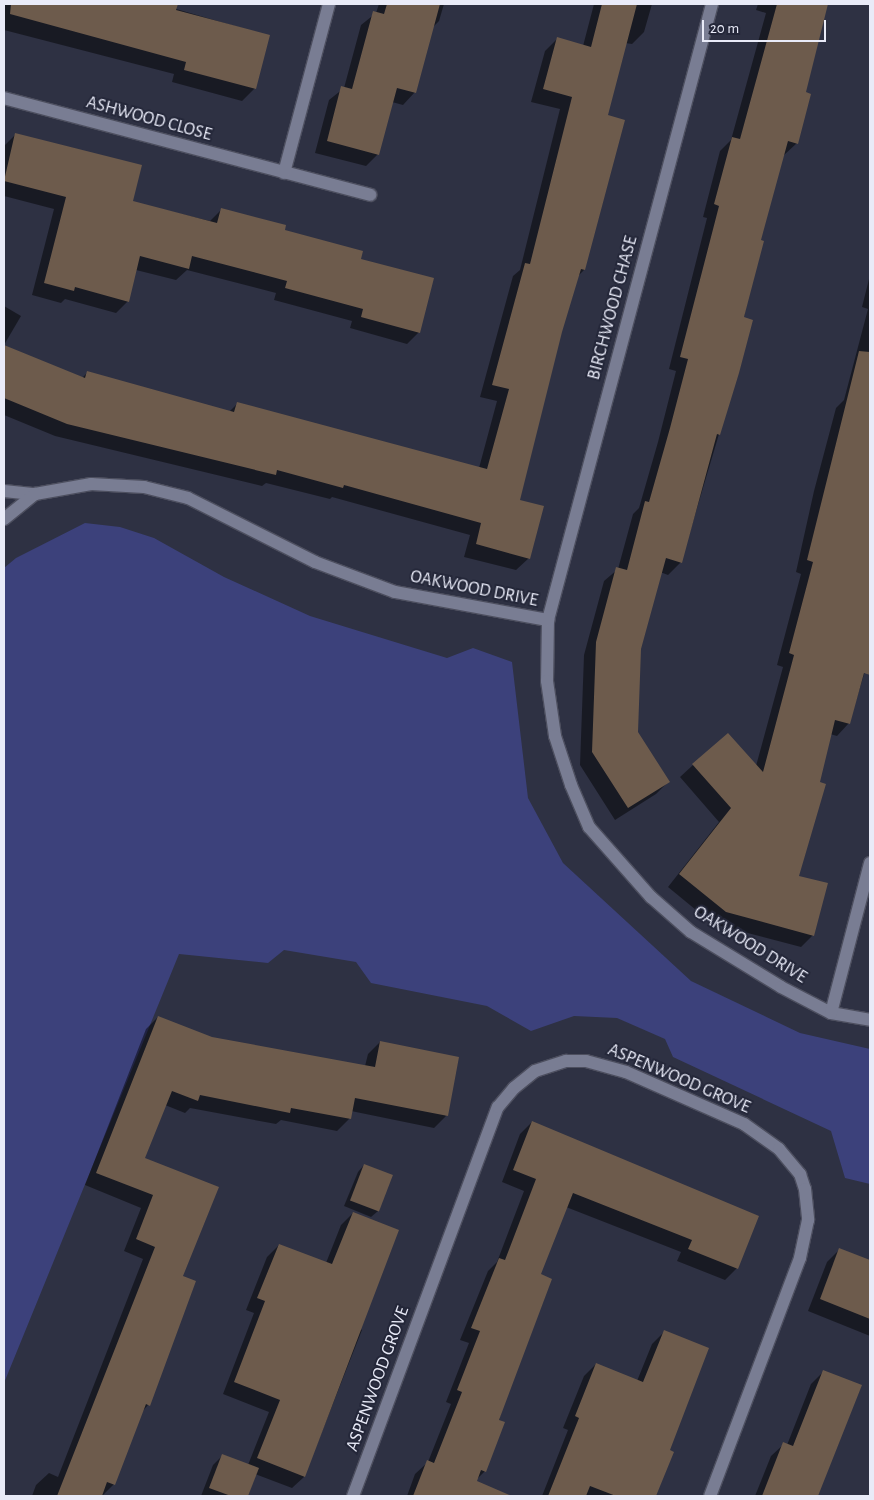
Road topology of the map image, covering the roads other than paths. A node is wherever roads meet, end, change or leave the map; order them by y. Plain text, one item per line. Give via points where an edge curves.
1 (329, 4) edge
2 (712, 4) edge
3 (4, 98) edge
4 (284, 173) junction
5 (370, 196) dead end
6 (4, 491) edge
7 (35, 494) junction
8 (4, 519) edge
9 (548, 620) junction
10 (870, 863) edge
11 (831, 1012) junction
12 (870, 1020) edge
13 (353, 1496) edge
14 (710, 1496) edge

1 - 4 street
2 - 9 street, BIRCHWOOD CHASE
3 - 4 street, ASHWOOD CLOSE
4 - 5 street, ASHWOOD CLOSE
6 - 7 street, OAKWOOD DRIVE
7 - 8 street, OAKWOOD DRIVE
7 - 9 street, OAKWOOD DRIVE via 91,484 144,487 188,498 315,562 395,592
9 - 11 street, OAKWOOD DRIVE via 547,680 555,736 570,785 589,827 645,891 691,932 781,987
10 - 11 street
11 - 12 street, OAKWOOD DRIVE
13 - 14 street, ASPENWOOD GROVE via 498,1107 535,1071 566,1060 594,1062 626,1072 744,1124 779,1149 800,1174 806,1189 808,1220 800,1258

